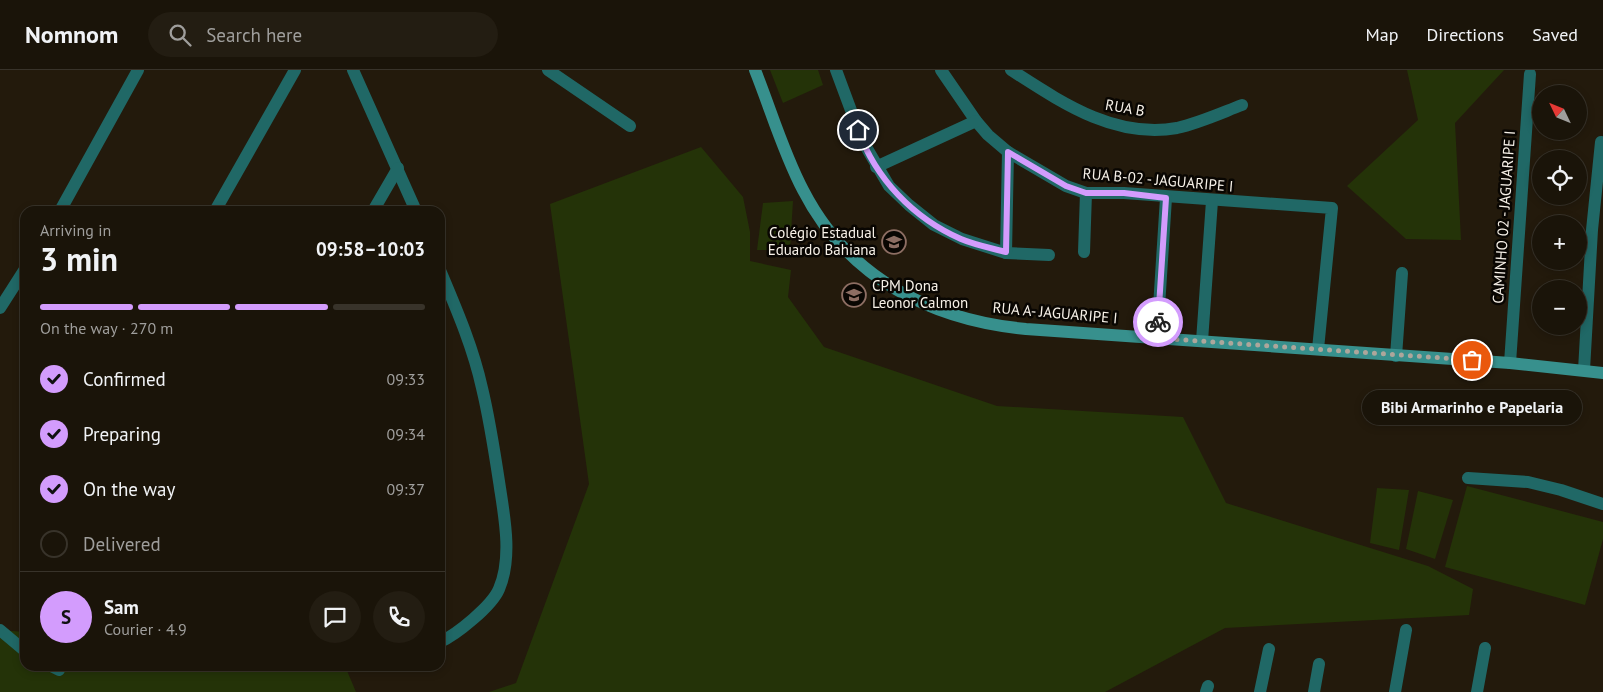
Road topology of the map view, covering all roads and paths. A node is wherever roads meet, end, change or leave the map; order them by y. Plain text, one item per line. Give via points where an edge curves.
1 (138, 70) edge
2 (295, 70) edge
3 (353, 70) edge
4 (548, 70) edge
5 (755, 70) edge
6 (836, 70) edge
7 (941, 70) edge
8 (1011, 70) edge
9 (1530, 74) dead end
10 (1242, 105) dead end
11 (976, 121) junction
12 (630, 126) dead end
13 (1601, 142) dead end
14 (1008, 152) junction
15 (876, 167) junction
16 (398, 168) junction
17 (1086, 193) junction
18 (1166, 198) junction
19 (1212, 201) junction
20 (63, 206) edge
21 (217, 206) edge
22 (377, 206) edge
23 (414, 206) edge
24 (1006, 252) junction
25 (1084, 252) dead end
26 (1049, 255) dead end
27 (1402, 273) dead end
28 (20, 277) edge
29 (445, 291) edge
30 (0, 308) edge
31 (1157, 338) junction
32 (1202, 341) junction
33 (1318, 350) junction
34 (1396, 356) junction
35 (1510, 363) junction
36 (1584, 370) junction
37 (1603, 373) edge
38 (1468, 478) dead end
39 (1603, 504) edge
40 (0, 630) edge
41 (1406, 630) dead end
42 (445, 639) edge
43 (20, 647) edge
44 (1485, 648) dead end
45 (1269, 649) dead end
46 (1319, 664) dead end
47 (1260, 692) edge
48 (1314, 692) edge
49 (1396, 692) edge
50 (1477, 692) edge

1 - 20 street
2 - 21 street
3 - 16 street
4 - 12 street
5 - 31 main road, RUA A- JAGUARIPE I via 792,166 816,212 866,268 890,286 944,313 999,327
6 - 15 street via 862,140
7 - 11 street, RUA B-02 - JAGUARIPE I
8 - 10 street, RUA B via 1096,120 1136,129 1175,128
9 - 35 street, CAMINHO 02 - JAGUARIPE I
11 - 14 street, RUA B-02 - JAGUARIPE I
11 - 15 street
13 - 36 street
14 - 17 street, RUA B-02 - JAGUARIPE I via 1066,186
14 - 24 street
15 - 24 street via 889,186 934,225 962,239
16 - 22 street
16 - 23 street
17 - 18 street, RUA B-02 - JAGUARIPE I
17 - 25 street
18 - 19 street, RUA B-02 - JAGUARIPE I
18 - 31 street
19 - 32 street
19 - 33 street, RUA B-02 - JAGUARIPE I via 1332,208
24 - 26 street
27 - 34 street
28 - 30 street
29 - 42 street via 470,346 482,386 506,526 504,572 498,591 465,626
31 - 32 main road, RUA A- JAGUARIPE I
32 - 33 main road, RUA A- JAGUARIPE I
33 - 34 main road, RUA A- JAGUARIPE I
34 - 35 main road, RUA A- JAGUARIPE I
35 - 36 main road, RUA A- JAGUARIPE I
36 - 37 main road, RUA A- JAGUARIPE I
38 - 39 street via 1528,482
40 - 43 street
41 - 49 street
44 - 50 street
45 - 47 street
46 - 48 street

